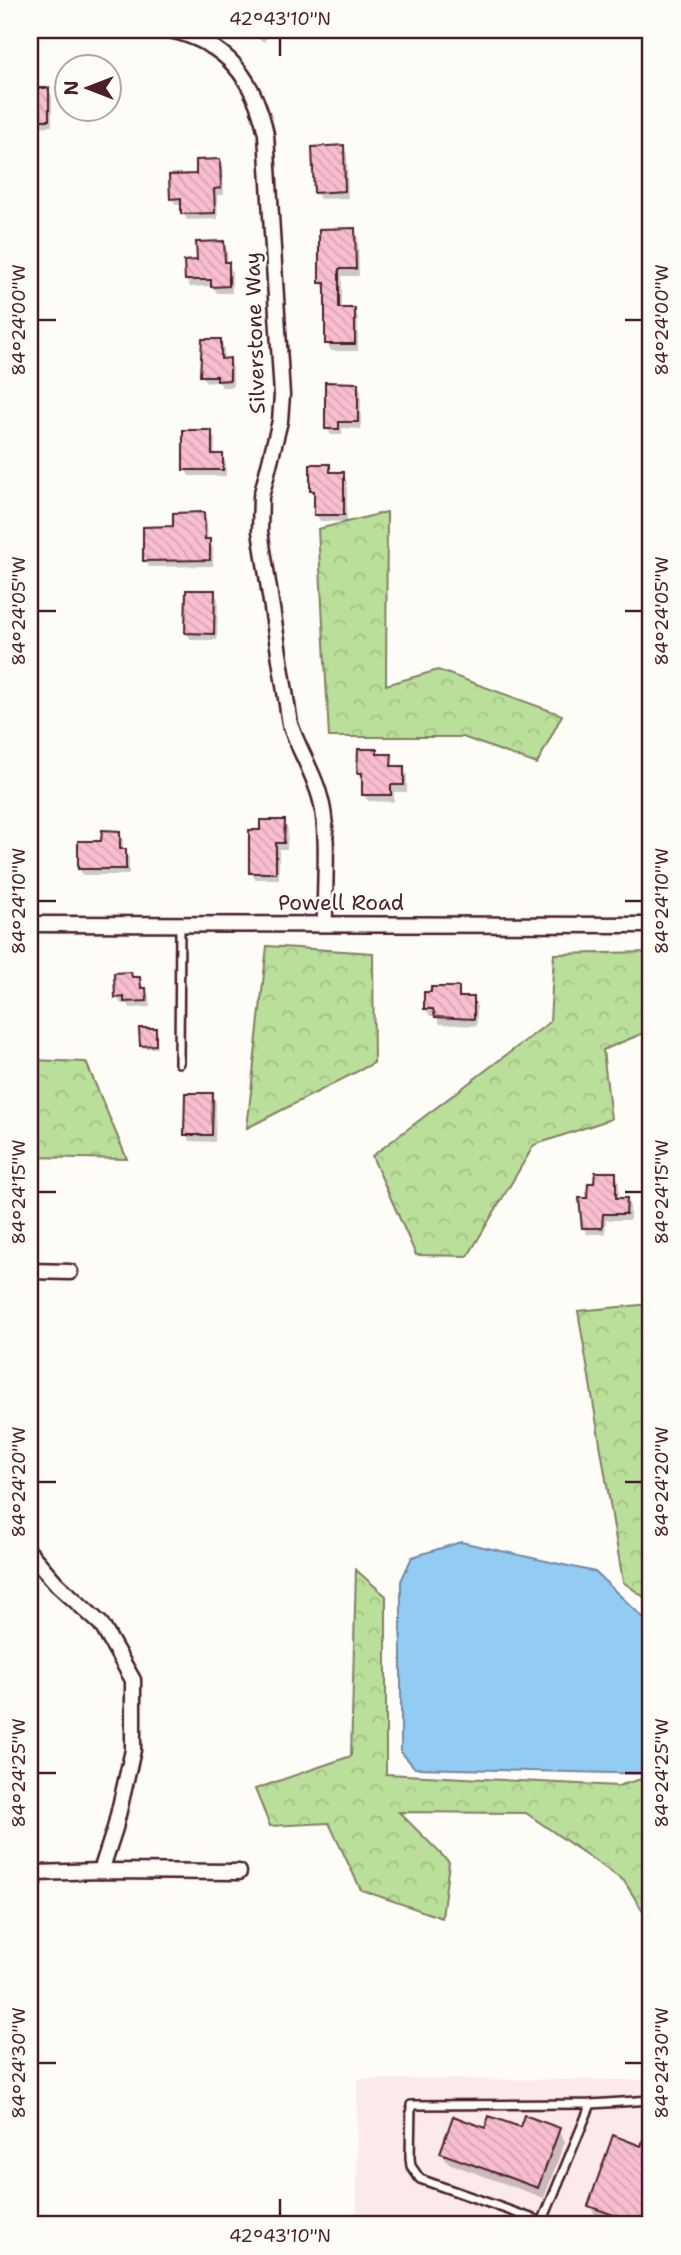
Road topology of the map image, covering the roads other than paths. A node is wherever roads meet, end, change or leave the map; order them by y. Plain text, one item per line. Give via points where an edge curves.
1 (170, 30) edge
2 (30, 924) edge
3 (325, 924) junction
4 (180, 925) junction
5 (651, 925) edge
6 (179, 1063) dead end
7 (30, 1271) edge
8 (70, 1272) dead end
9 (30, 1553) edge
10 (102, 1871) junction
11 (239, 1872) dead end
12 (30, 1893) edge
13 (651, 2100) edge
14 (591, 2104) junction
15 (542, 2224) edge
16 (551, 2225) edge

1 - 3 street, Silverstone Way via 197,38 238,68 254,92 266,134 282,395 261,497 260,531 290,724 322,805
2 - 4 street, Powell Road
3 - 4 street, Powell Road
3 - 5 street, Powell Road
4 - 6 lane
7 - 8 street
9 - 10 street via 102,1624 133,1680 133,1750
10 - 11 street
10 - 12 street via 36,1873
13 - 14 lane
14 - 15 lane
14 - 15 lane via 411,2105 410,2158 420,2179
15 - 16 lane

